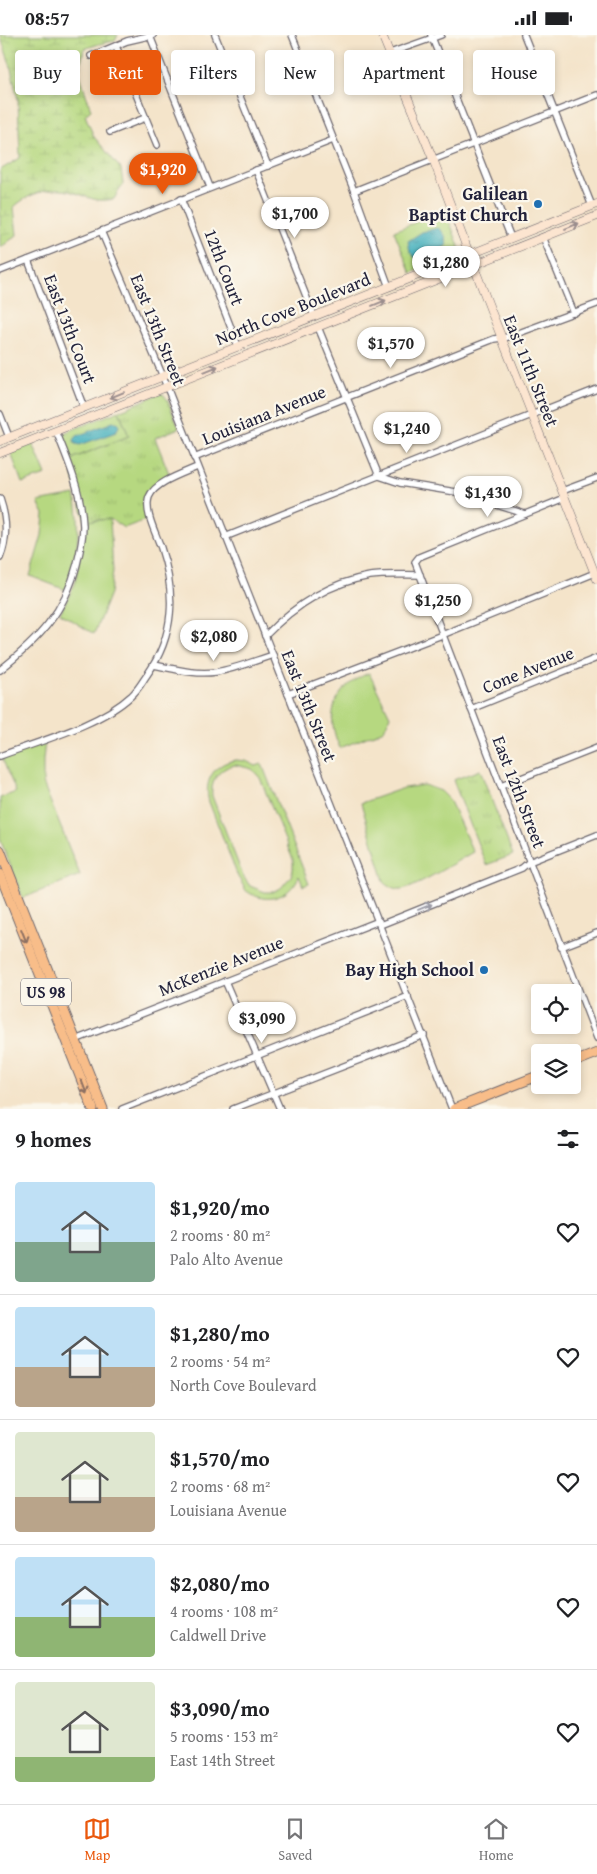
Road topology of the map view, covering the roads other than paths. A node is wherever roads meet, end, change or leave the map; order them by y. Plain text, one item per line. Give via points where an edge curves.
1 (152, 35) edge
2 (215, 35) edge
3 (292, 35) edge
4 (382, 35) edge
5 (441, 35) edge
6 (524, 35) edge
7 (432, 37) edge
8 (116, 46) junction
9 (106, 50) edge
10 (389, 50) edge
11 (398, 50) edge
12 (407, 95) edge
13 (597, 95) edge
14 (555, 111) junction
15 (145, 118) junction
16 (110, 132) dead end
17 (333, 140) junction
18 (473, 143) junction
19 (157, 145) dead end
20 (433, 159) junction
21 (268, 166) junction
22 (256, 170) junction
23 (210, 187) junction
24 (354, 191) junction
25 (182, 199) junction
26 (594, 205) edge
27 (597, 216) edge
28 (102, 231) junction
29 (543, 237) junction
30 (511, 238) junction
31 (470, 254) junction
32 (28, 260) junction
33 (473, 265) junction
34 (0, 271) edge
35 (389, 287) junction
36 (597, 304) edge
37 (574, 313) junction
38 (314, 316) junction
39 (318, 327) junction
40 (502, 338) junction
41 (238, 347) junction
42 (162, 377) junction
43 (166, 387) junction
44 (597, 389) edge
45 (347, 398) junction
46 (84, 408) junction
47 (0, 414) edge
48 (532, 415) junction
49 (56, 431) junction
50 (9, 437) junction
51 (0, 441) edge
52 (0, 448) edge
53 (0, 453) edge
54 (194, 459) junction
55 (197, 467) junction
56 (379, 476) junction
57 (597, 478) edge
58 (564, 495) junction
59 (0, 499) edge
60 (525, 514) junction
61 (225, 537) junction
62 (0, 558) edge
63 (420, 575) junction
64 (596, 576) edge
65 (265, 635) junction
66 (442, 635) junction
67 (273, 655) junction
68 (597, 658) edge
69 (154, 665) junction
70 (0, 670) edge
71 (288, 694) junction
72 (471, 709) junction
73 (597, 749) edge
74 (0, 756) edge
75 (500, 786) junction
76 (597, 835) edge
77 (0, 850) edge
78 (529, 862) junction
79 (0, 875) edge
80 (18, 907) junction
81 (379, 923) junction
82 (597, 933) edge
83 (561, 947) junction
84 (225, 981) junction
85 (408, 996) junction
86 (424, 1035) junction
87 (597, 1038) edge
88 (71, 1041) junction
89 (597, 1053) edge
90 (258, 1056) junction
91 (581, 1059) edge
92 (531, 1079) edge
93 (274, 1093) junction
94 (93, 1109) edge
95 (103, 1109) edge
96 (122, 1109) edge
97 (234, 1109) edge
98 (280, 1109) edge
99 (453, 1109) edge

1 - 8 street
1 - 23 street
2 - 21 street
3 - 17 street
4 - 10 main road, East 11th Street
5 - 7 street
6 - 14 street
7 - 11 street
7 - 18 street
8 - 9 street
8 - 15 street
12 - 20 main road, East 11th Street
13 - 14 street
14 - 18 street
14 - 26 street
15 - 16 street
15 - 19 street
17 - 21 street
17 - 24 street
18 - 20 street
18 - 30 street
20 - 24 street
20 - 31 main road, East 11th Street
21 - 22 street
22 - 23 street
22 - 38 street
23 - 25 street
24 - 35 street
25 - 28 street
25 - 41 street, 12th Court
26 - 30 main road, North Cove Boulevard
29 -> 27 main road, North Cove Boulevard
28 - 32 street
28 - 42 street, East 13th Street
29 - 33 main road, North Cove Boulevard
29 - 37 street
30 - 31 main road, North Cove Boulevard
31 - 33 main road, East 11th Street
31 - 35 main road, North Cove Boulevard
32 - 34 street
32 - 46 street, East 13th Court
39 -> 33 main road, North Cove Boulevard
33 - 40 main road, East 11th Street
35 - 38 main road, North Cove Boulevard
36 - 37 street, Louisiana Avenue
37 - 40 street, Louisiana Avenue
38 - 41 main road, North Cove Boulevard
43 -> 39 main road, North Cove Boulevard
39 - 45 street
40 - 45 street, Louisiana Avenue
40 - 48 main road, East 11th Street
41 - 42 main road, North Cove Boulevard
42 - 43 street, East 13th Street
42 -> 46 main road, North Cove Boulevard
43 - 49 main road, North Cove Boulevard
43 - 54 street, East 13th Street
44 - 48 street
45 - 54 street, Louisiana Avenue
45 - 56 street
46 - 50 main road, North Cove Boulevard
47 - 50 street
48 - 56 street
48 - 58 main road, East 11th Street
49 - 53 main road, North Cove Boulevard
49 - 70 street via 82,515 72,584 52,621
50 - 51 main road, North Cove Boulevard
50 - 52 main road
54 - 55 street, East 13th Street
55 - 61 street, East 13th Street
55 - 69 street, Louisiana Avenue via 163,483 149,497 148,511 170,581 172,601 163,644
56 - 60 street via 400,483 456,492
56 - 61 street
57 - 58 street
58 - 60 street
58 - 64 main road, East 11th Street
59 - 62 street via 6,530
60 - 63 street, East 12th Street via 419,557 416,562
61 - 65 street, East 13th Street
63 - 65 street via 370,576 346,583 306,600
63 - 66 street, East 12th Street
64 - 66 street
65 - 67 street, East 13th Street
66 - 71 street
66 - 72 street, East 12th Street
67 - 69 street via 216,672 198,673
67 - 71 street, East 13th Street
68 - 72 street, Cone Avenue
69 - 74 street via 131,696 115,708 75,728
71 - 81 street, East 13th Street
72 - 75 street, East 12th Street
73 - 75 street
75 - 78 street, East 12th Street
76 - 78 street, McKenzie Avenue
77 - 80 main road, US 98
81 -> 78 street, McKenzie Avenue via 522,868
78 - 83 street, East 12th Street
79 - 80 main road, US 98
80 - 88 main road, US 98
81 - 84 street, McKenzie Avenue
81 - 85 street, East 13th Street
82 - 83 street
83 - 87 street, East 12th Street
84 - 88 street, McKenzie Avenue
84 - 90 street
85 - 86 street, East 13th Street
85 - 90 street
86 - 93 street
86 - 99 street, East 13th Street
88 -> 94 main road, US 98
88 - 95 main road, US 98
89 - 91 main road
90 - 93 street
90 - 96 street
92 - 99 main road
93 - 97 street
93 - 98 street

